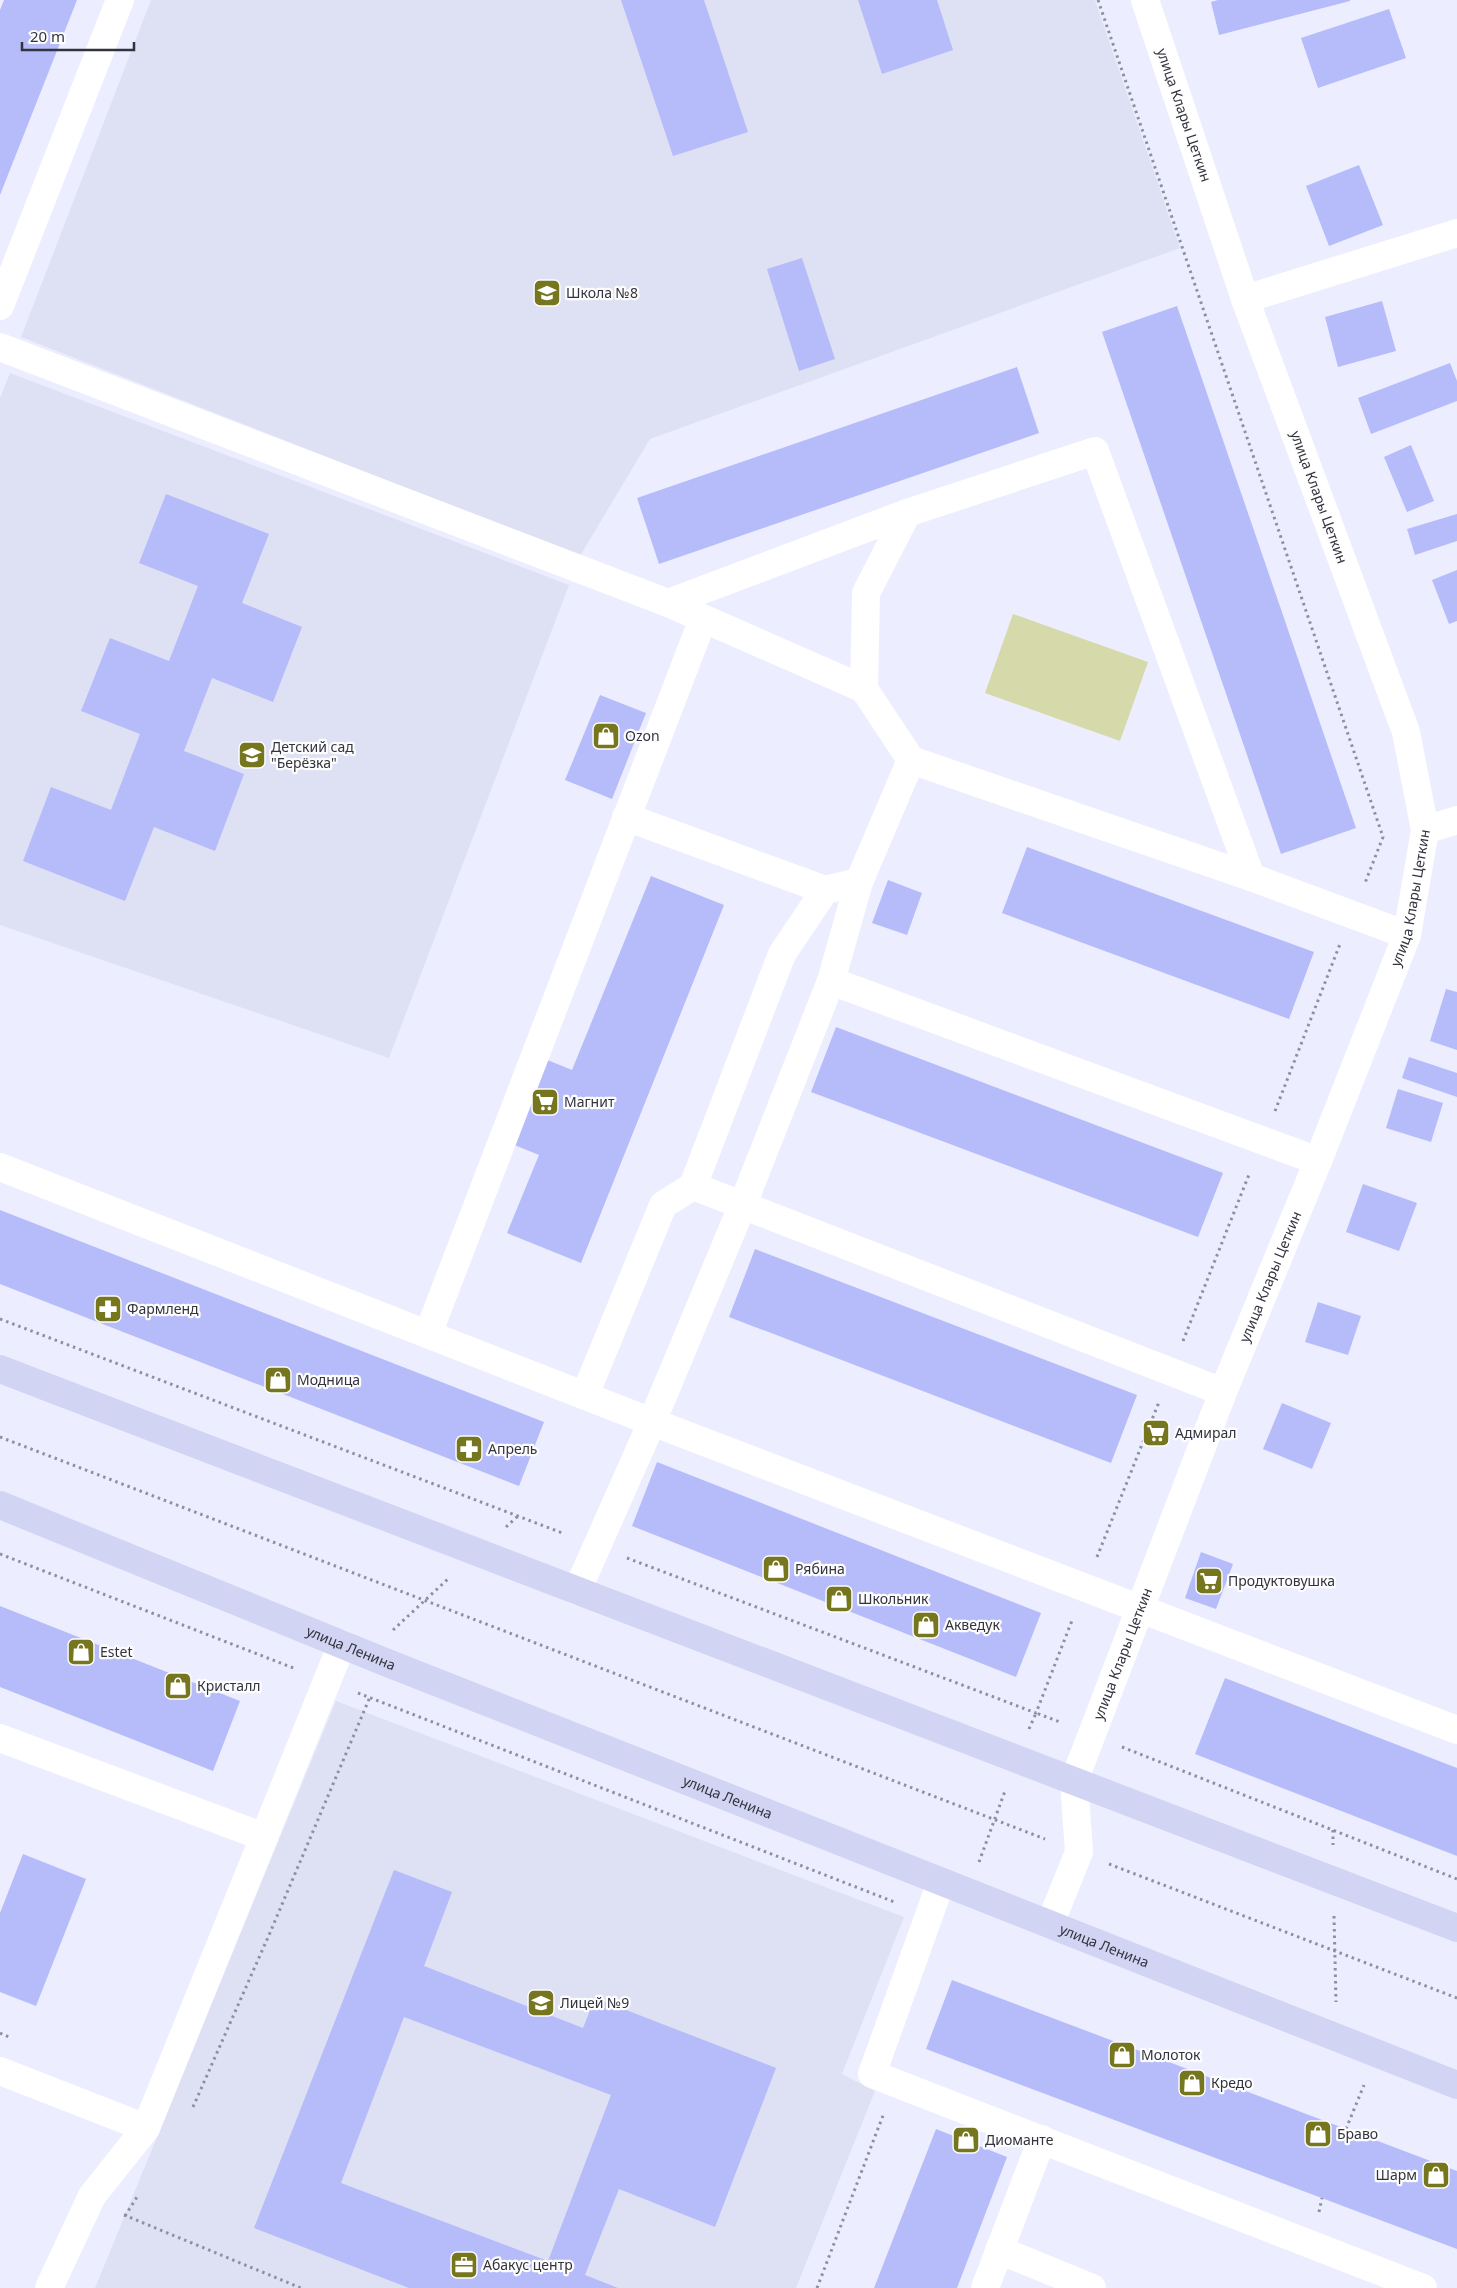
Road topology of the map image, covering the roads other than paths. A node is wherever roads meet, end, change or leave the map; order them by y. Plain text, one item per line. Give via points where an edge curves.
1 (120, 0) edge
2 (1145, 0) edge
3 (1457, 233) edge
4 (1245, 299) junction
5 (0, 306) edge
6 (0, 347) edge
7 (907, 513) junction
8 (668, 603) junction
9 (703, 619) junction
10 (864, 689) junction
11 (911, 760) junction
12 (626, 817) junction
13 (1457, 820) edge
14 (1426, 830) junction
15 (1251, 877) junction
16 (859, 882) junction
17 (825, 890) junction
18 (1407, 935) junction
19 (831, 982) junction
20 (1318, 1161) junction
21 (0, 1167) edge
22 (693, 1186) junction
23 (744, 1204) junction
24 (428, 1334) junction
25 (0, 1369) edge
26 (1222, 1392) junction
27 (585, 1395) junction
28 (652, 1422) junction
29 (0, 1505) edge
30 (577, 1590) junction
31 (1141, 1608) junction
32 (342, 1644) junction
33 (1457, 1730) edge
34 (0, 1738) edge
35 (1074, 1781) junction
36 (264, 1837) junction
37 (941, 1882) junction
38 (1050, 1924) junction
39 (1457, 1928) edge
40 (0, 2071) edge
41 (1457, 2085) edge
42 (146, 2128) junction
43 (1042, 2138) junction
44 (1000, 2250) junction
45 (49, 2288) edge
46 (985, 2288) edge
47 (1092, 2288) edge
48 (1423, 2288) edge

1 - 5 street
2 - 4 street, улица Клары Цеткин
3 - 4 street
4 - 14 street, улица Клары Цеткин via 1406,732
6 - 8 street
7 - 8 street
7 - 10 street via 866,593
7 - 15 street via 1095,452
8 - 9 street
9 - 10 street
9 - 12 street
10 - 11 street
11 - 15 street
11 - 16 street
12 - 17 street
12 - 24 street
13 - 14 street
14 - 18 street, улица Клары Цеткин
15 - 18 street
16 - 17 street
16 - 19 street
17 - 22 street via 782,954
18 - 20 street, улица Клары Цеткин
19 - 20 street
19 - 23 street
20 - 26 street, улица Клары Цеткин
21 - 24 street
22 - 23 street
22 - 27 street via 663,1204
23 - 26 street
23 - 28 street
24 - 27 street
25 - 30 main road
26 - 31 street, улица Клары Цеткин
27 - 28 street
28 - 30 street
28 - 31 street
29 - 32 main road, улица Ленина
30 - 35 main road
31 - 33 street
31 - 35 street, улица Клары Цеткин
32 - 36 street
32 - 37 main road, улица Ленина
34 - 36 street
35 - 38 street via 1078,1852
35 - 39 main road
36 - 42 street
37 - 38 main road, улица Ленина
37 - 43 street via 872,2074
38 - 41 main road, улица Ленина
40 - 42 street
42 - 45 street via 92,2196
43 - 44 street
43 - 48 street
44 - 46 street
44 - 47 street

